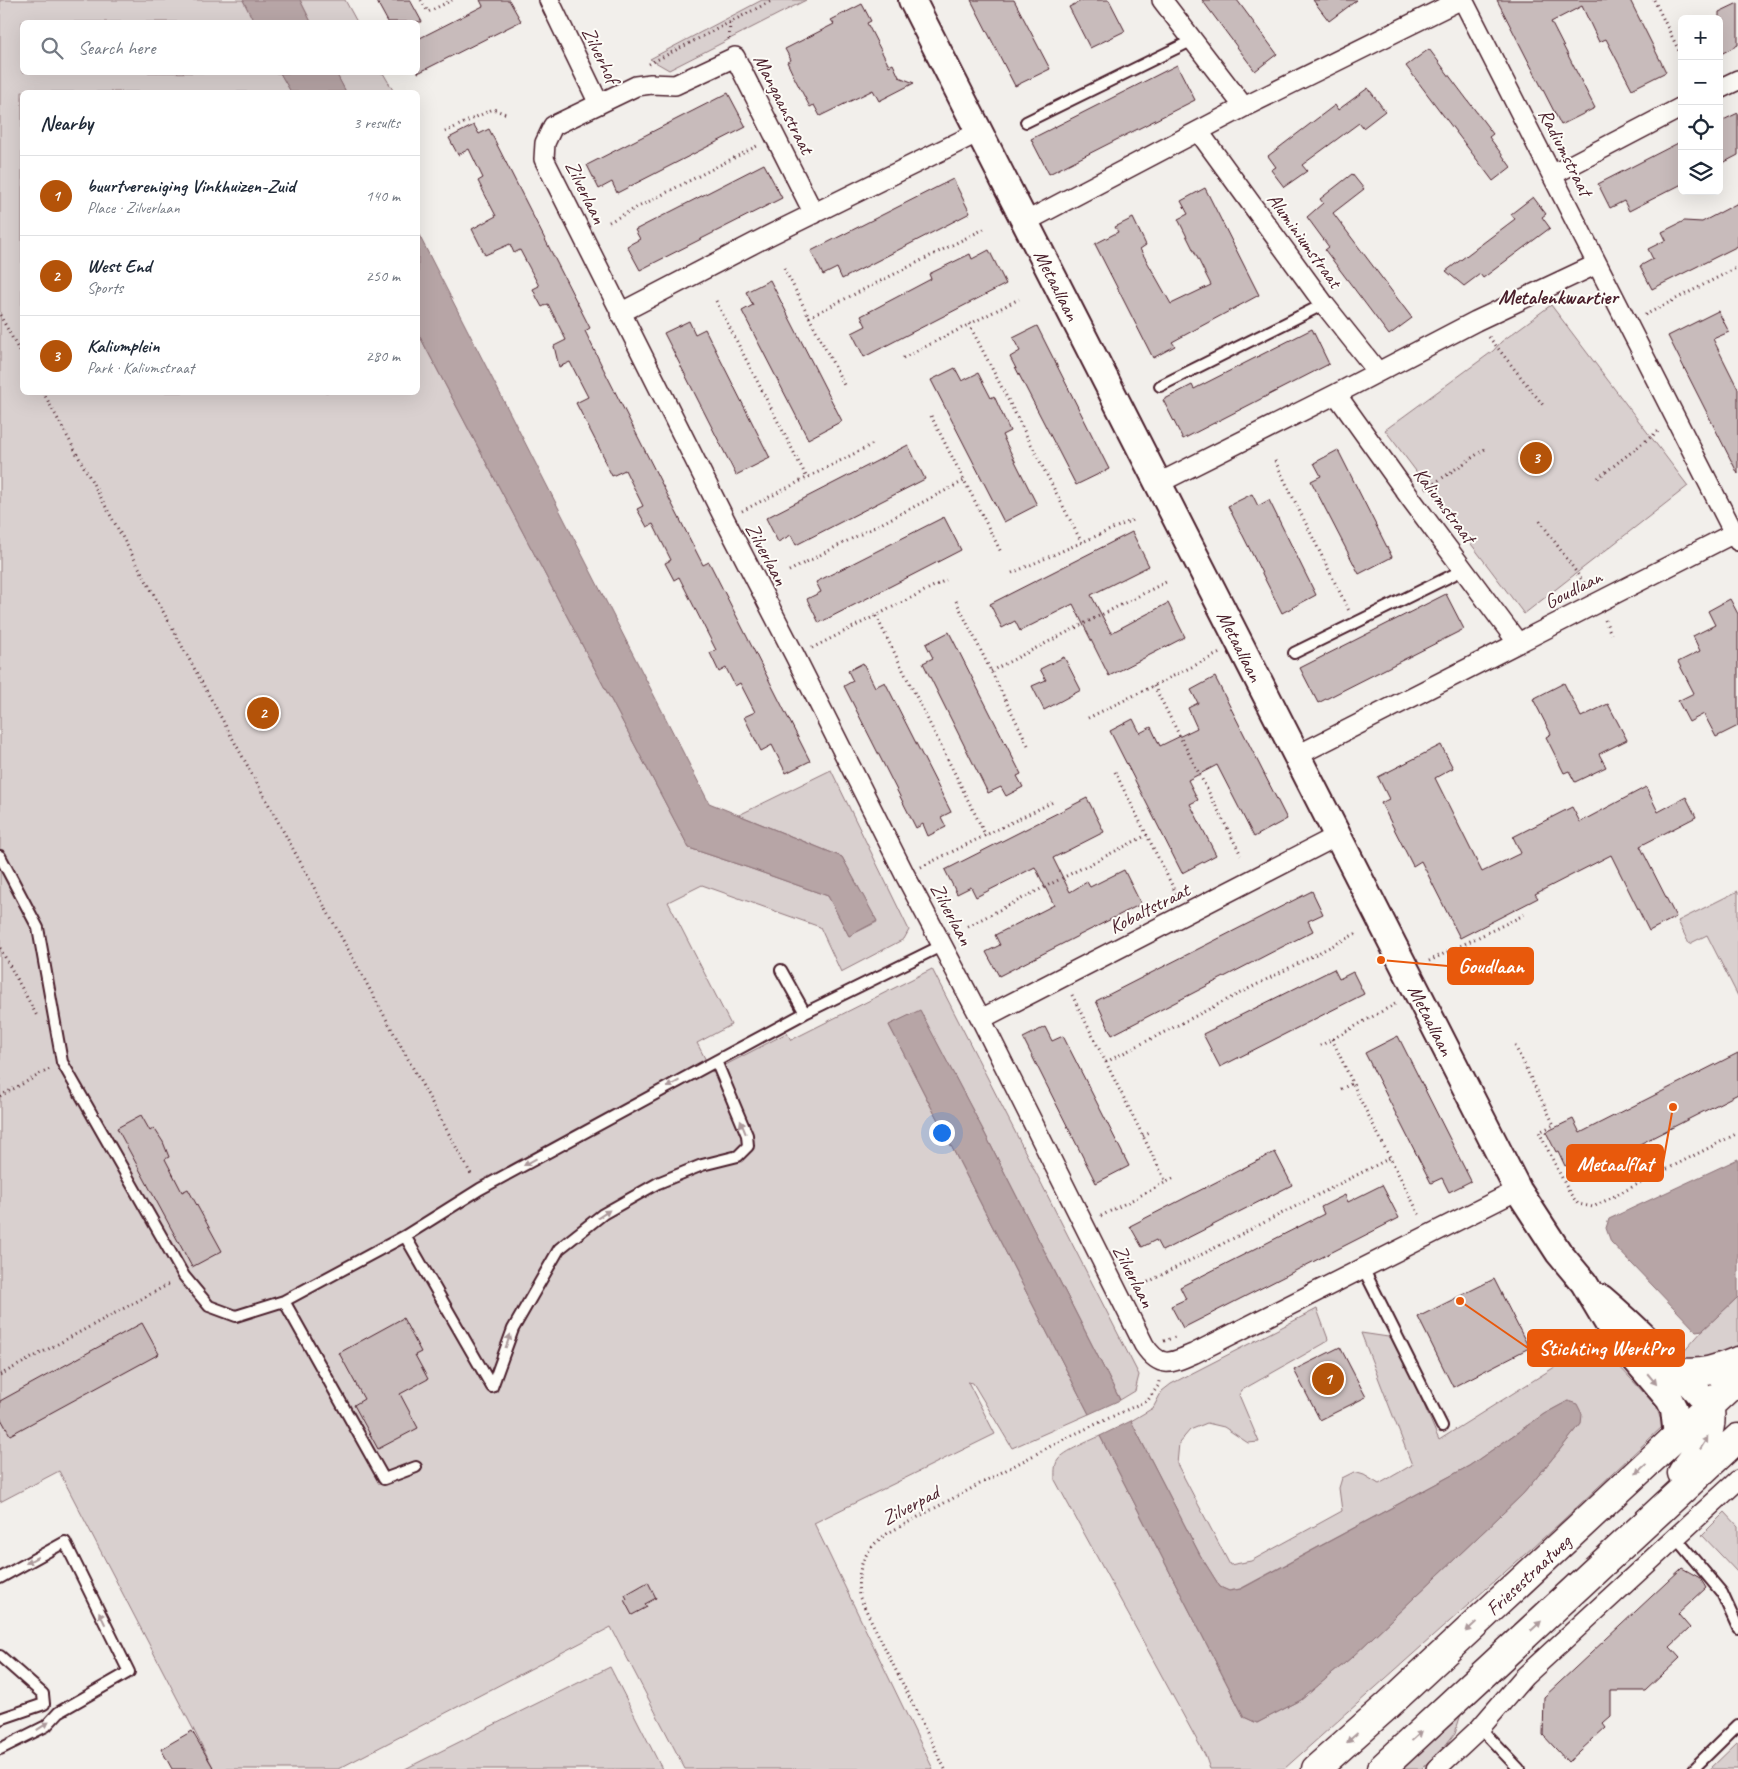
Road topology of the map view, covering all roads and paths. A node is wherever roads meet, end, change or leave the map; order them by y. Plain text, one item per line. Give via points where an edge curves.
1 (421, 0) edge
2 (452, 0) edge
3 (549, 0) edge
4 (773, 0) edge
5 (912, 0) edge
6 (1162, 0) edge
7 (1462, 0) edge
8 (1654, 0) edge
9 (1193, 40) junction
10 (1678, 49) edge
11 (645, 66) dead end
12 (1738, 80) edge
13 (1723, 87) edge
14 (599, 104) junction
15 (1244, 107) junction
16 (1678, 109) edge
17 (506, 114) dead end
18 (1026, 122) dead end
19 (553, 126) joint
20 (445, 132) dead end
21 (979, 132) junction
22 (1199, 132) junction
23 (764, 142) dead end
24 (1552, 175) junction
25 (814, 214) junction
26 (609, 222) dead end
27 (1025, 222) junction
28 (984, 228) dead end
29 (1597, 264) junction
30 (1738, 267) edge
31 (784, 268) dead end
32 (1019, 299) dead end
33 (716, 302) dead end
34 (1324, 304) junction
35 (620, 313) junction
36 (0, 315) edge
37 (809, 317) junction
38 (1476, 321) junction
39 (969, 324) junction
40 (1627, 325) junction
41 (20, 352) edge
42 (903, 358) dead end
43 (1378, 372) junction
44 (1160, 386) dead end
45 (844, 387) dead end
46 (1336, 394) junction
47 (44, 395) edge
48 (1543, 405) dead end
49 (931, 416) dead end
50 (1674, 419) junction
51 (873, 444) dead end
52 (1485, 449) dead end
53 (1275, 461) dead end
54 (806, 478) junction
55 (1598, 478) dead end
56 (964, 481) junction
57 (1157, 484) junction
58 (1411, 499) junction
59 (1135, 519) dead end
60 (724, 520) junction
61 (1540, 521) dead end
62 (1737, 535) edge
63 (1082, 543) junction
64 (1002, 552) dead end
65 (1465, 569) junction
66 (789, 571) dead end
67 (1012, 573) dead end
68 (946, 580) dead end
69 (1166, 582) dead end
70 (956, 601) dead end
71 (1596, 602) junction
72 (876, 616) junction
73 (1355, 622) junction
74 (1611, 634) dead end
75 (1518, 643) junction
76 (1294, 652) dead end
77 (1220, 653) dead end
78 (795, 656) junction
79 (991, 671) junction
80 (1154, 686) junction
81 (1088, 718) dead end
82 (1029, 747) dead end
83 (1296, 756) junction
84 (1115, 772) dead end
85 (1055, 801) dead end
86 (1146, 835) junction
87 (986, 836) junction
88 (1337, 836) junction
89 (1240, 855) dead end
90 (0, 856) edge
91 (905, 875) junction
92 (1186, 914) junction
93 (1526, 914) dead end
94 (968, 926) dead end
95 (1359, 932) dead end
96 (943, 945) junction
97 (0, 948) edge
98 (1429, 961) dead end
99 (781, 970) dead end
100 (1072, 995) dead end
101 (1395, 1004) dead end
102 (805, 1013) junction
103 (38, 1018) dead end
104 (981, 1019) junction
105 (1332, 1039) junction
106 (1320, 1046) dead end
107 (1515, 1046) dead end
108 (716, 1061) junction
109 (62, 1062) junction
110 (1106, 1062) junction
111 (1352, 1082) junction
112 (1341, 1089) dead end
113 (0, 1096) edge
114 (1152, 1132) dead end
115 (1738, 1133) edge
116 (1143, 1136) junction
117 (1390, 1158) junction
118 (1174, 1178) dead end
119 (1166, 1182) junction
120 (480, 1189) junction
121 (1518, 1190) junction
122 (1096, 1218) dead end
123 (1423, 1223) dead end
124 (405, 1236) junction
125 (1363, 1268) junction
126 (184, 1276) junction
127 (1148, 1282) dead end
128 (1584, 1283) junction
129 (284, 1301) junction
130 (1175, 1337) dead end
131 (1164, 1342) dead end
132 (1738, 1361) edge
133 (1164, 1363) junction
134 (1680, 1372) junction
135 (0, 1375) edge
136 (1738, 1379) edge
137 (1710, 1405) junction
138 (1442, 1426) dead end
139 (1677, 1436) junction
140 (1738, 1438) edge
141 (416, 1467) dead end
142 (1738, 1480) edge
143 (1658, 1513) junction
144 (1676, 1538) junction
145 (0, 1578) edge
146 (1738, 1628) edge
147 (0, 1656) edge
148 (0, 1719) edge
149 (1738, 1725) edge
150 (1480, 1728) junction
151 (0, 1749) edge
152 (945, 1769) edge
153 (1316, 1769) edge
154 (1381, 1769) edge
155 (1436, 1769) edge
156 (1519, 1769) edge
157 (1693, 1769) edge

1 - 2 path via 428,12
3 - 14 street, Zilverhof
4 - 11 path
5 - 21 street, Metaallaan
6 - 9 street
7 - 15 street
7 - 24 street, Radiumstraat
8 - 10 path
9 - 15 street
9 - 18 lane
12 - 13 street
14 - 19 street, Mangaanstraat
14 - 25 street, Mangaanstraat via 636,86 676,85 735,57
15 - 22 street
16 - 24 street
17 - 20 path via 493,109
19 - 35 street, Zilverlaan via 545,143 544,159
21 - 25 street
21 - 27 street, Metaallaan
22 - 27 street
22 - 34 street, Aluminiumstraat
23 - 26 path
24 - 29 street, Radiumstraat
25 - 35 street
27 - 57 street, Metaallaan
28 - 37 path
29 - 38 street
29 - 40 street, Radiumstraat
30 - 40 path
31 - 37 path
32 - 39 path
33 - 54 path
34 - 43 street, Aluminiumstraat
34 - 44 lane
35 - 60 street, Zilverlaan
36 - 41 path
37 - 45 path
38 - 43 street
38 - 48 path
39 - 42 path
39 - 63 path
40 - 50 street, Radiumstraat
43 - 46 street
46 - 57 street
46 - 58 street, Kaliumstraat
47 - 120 path
49 - 56 path
50 - 55 path
50 - 62 street, Radiumstraat
51 - 54 path
52 - 58 path
53 - 73 path
54 - 60 path
56 - 64 path
56 - 66 path
57 - 83 street, Metaallaan
58 - 65 street, Kaliumstraat
59 - 63 path
60 - 78 street, Zilverlaan
61 - 71 path
62 - 71 street, Goudlaan
63 - 67 path
65 - 73 lane
65 - 75 street, Kaliumstraat
68 - 72 path
69 - 79 path
70 - 79 path
71 - 74 path
71 - 75 street, Goudlaan
72 - 78 path
72 - 87 path
73 - 76 lane
75 - 83 street, Goudlaan
77 - 80 path
78 - 91 street, Zilverlaan
79 - 82 path
80 - 81 path
80 - 89 path
83 - 88 street, Metaallaan
84 - 86 path
85 - 87 path
86 - 92 path
86 - 94 path
87 - 91 path
88 - 92 street, Kobaltstraat
88 - 121 street, Metaallaan
90 - 109 lane via 38,928
91 - 96 street, Zilverlaan
92 - 104 street, Kobaltstraat
93 - 98 path
95 - 110 path
96 - 102 lane
96 - 104 street, Zilverlaan
97 - 103 path
99 - 102 lane
100 - 110 path
101 - 105 path
102 - 108 lane
104 - 133 street, Zilverlaan via 1144,1344 1152,1357
105 - 106 path
105 - 111 path
107 - 115 path via 1554,1125 1539,1132 1578,1204 1593,1207
108 -> 120 lane
124 -> 108 lane via 492,1387 513,1329 559,1249 603,1214 658,1182 702,1165 738,1156 748,1146 747,1135
109 - 113 path
109 - 126 lane
110 - 116 path
111 - 112 path
111 - 117 path
114 - 116 path
116 - 119 path
117 - 123 path
117 - 127 path
118 - 119 path
119 - 122 path
120 - 124 lane
121 - 125 street
121 - 128 street, Metaallaan via 1559,1253
124 - 129 lane
125 - 133 street via 1195,1353
125 - 138 lane
126 - 129 lane via 209,1306 236,1316
126 - 135 path
128 - 134 street, Metaallaan
128 -> 139 street, Metaallaan via 1614,1335 1669,1399 1674,1409
129 - 141 lane via 384,1479
130 - 131 path
132 - 134 highway via 1710,1371
133 - 152 path, Zilverpad via 1158,1386 1148,1400 1064,1439 890,1532 873,1544 864,1558 858,1580 859,1596
134 - 137 street, Metaallaan
136 - 137 highway, Friesestraatweg
137 - 139 highway, Friesestraatweg
143 -> 137 highway via 1706,1440 1712,1419
139 -> 153 highway, Friesestraatweg
140 - 143 highway
142 - 144 street
154 -> 143 highway
144 - 146 lane via 1722,1593
144 - 150 street via 1524,1677
151 -> 145 lane via 46,1726 59,1712 128,1672 65,1542
147 - 148 lane via 43,1694 44,1704
149 - 157 lane
150 - 155 street
150 - 156 lane

